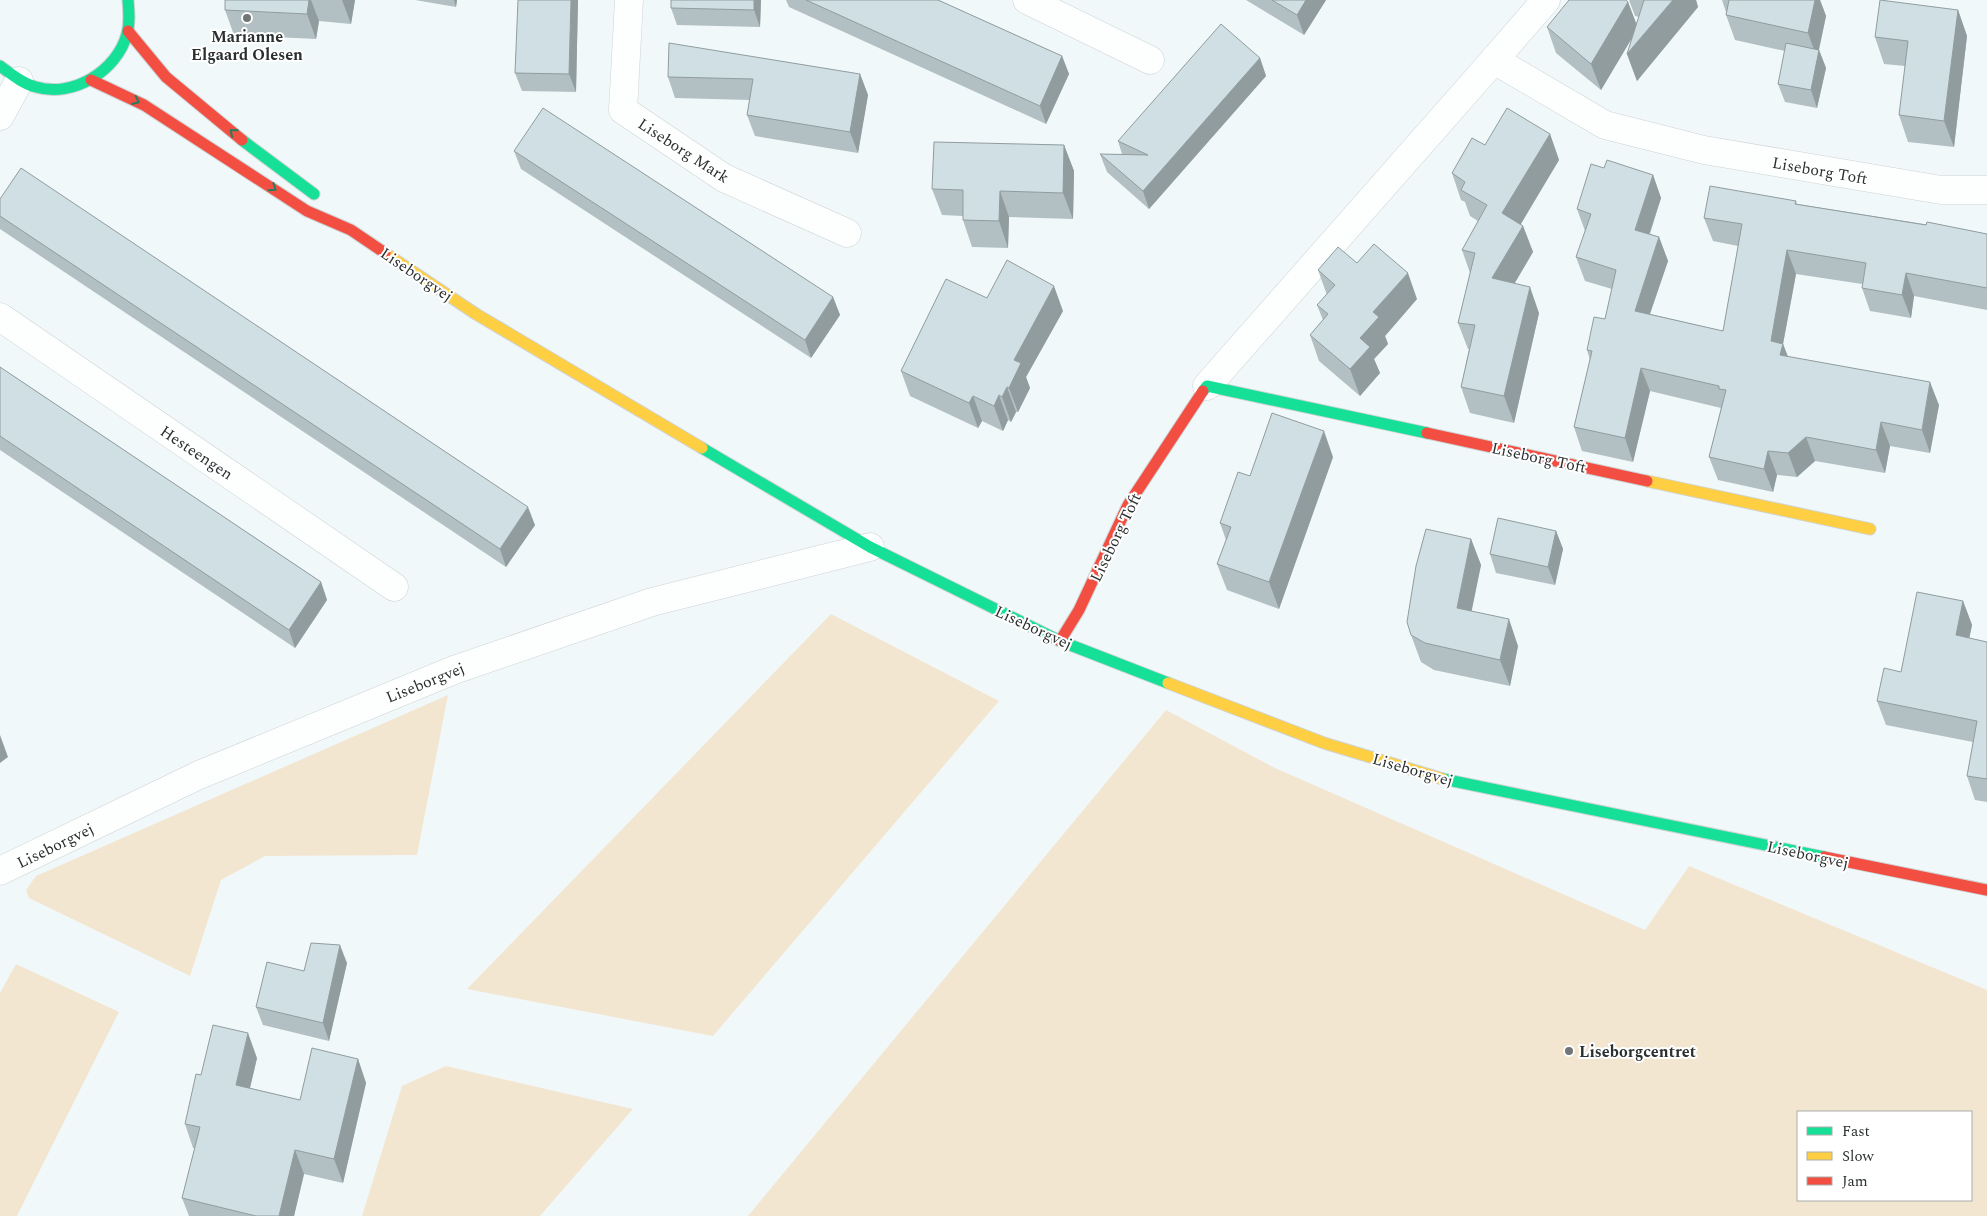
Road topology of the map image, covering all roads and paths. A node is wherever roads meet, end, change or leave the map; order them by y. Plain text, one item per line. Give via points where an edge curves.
1 (128, 0) edge
2 (629, 0) edge
3 (1027, 0) edge
4 (1546, 0) edge
5 (128, 31) junction
6 (1150, 60) dead end
7 (1494, 60) junction
8 (10, 73) edge
9 (91, 80) junction
10 (0, 116) edge
11 (1987, 190) edge
12 (351, 230) junction
13 (847, 233) dead end
14 (0, 318) edge
15 (1207, 386) junction
16 (1870, 528) dead end
17 (870, 546) junction
18 (394, 587) dead end
19 (1060, 641) junction
20 (0, 871) edge
21 (1987, 890) edge

1 - 5 street
2 - 13 street, Liseborg Mark via 623,110 724,178
3 - 6 street
4 - 7 street, Liseborg Toft
5 - 9 street via 121,51
12 -> 5 street, Liseborgvej via 327,206 166,76
7 - 11 street, Liseborg Toft via 1605,124 1704,150 1941,190
7 - 15 street, Liseborg Toft
8 - 9 street via 43,89 68,89
8 - 10 street
9 -> 12 street, Liseborgvej via 144,105 308,211
12 - 17 street, Liseborgvej via 476,314
14 - 18 street, Hesteengen
15 - 16 street, Liseborg Toft
15 - 19 street, Liseborg Toft via 1128,505 1079,610
17 - 19 street, Liseborgvej
17 - 20 street, Liseborgvej via 652,602 454,670 199,775
19 - 21 street, Liseborgvej via 1324,743 1440,778

